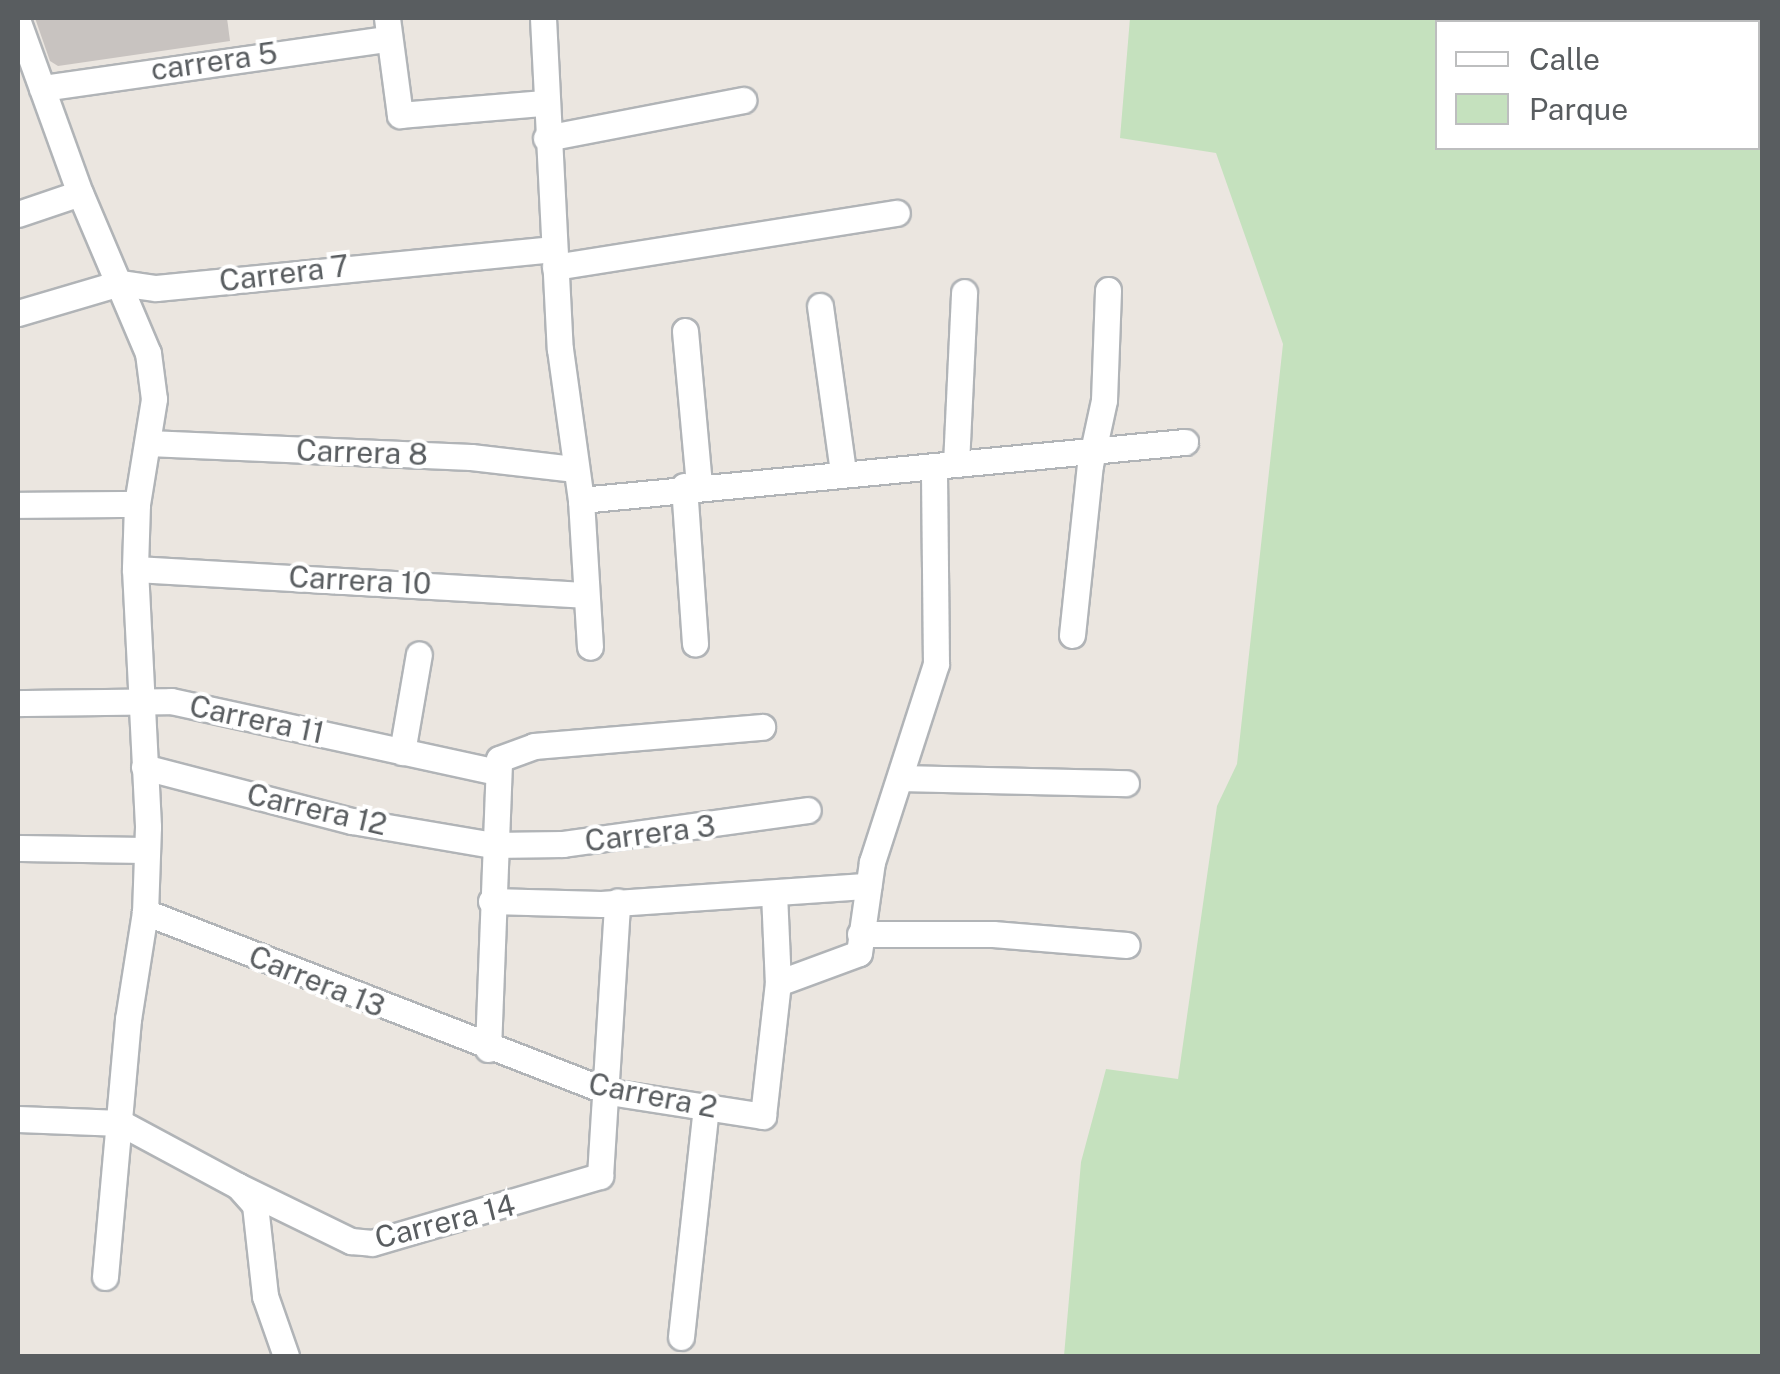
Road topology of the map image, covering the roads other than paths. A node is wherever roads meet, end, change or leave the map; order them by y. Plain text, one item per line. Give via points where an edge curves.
1 (543, 18) edge
2 (552, 18) edge
3 (387, 28) edge
4 (20, 37) edge
5 (42, 88) junction
6 (744, 100) dead end
7 (544, 104) junction
8 (546, 138) junction
9 (80, 193) junction
10 (898, 213) dead end
11 (18, 214) edge
12 (554, 258) junction
13 (120, 283) junction
14 (1108, 290) dead end
15 (964, 292) dead end
16 (820, 306) dead end
17 (18, 312) edge
18 (685, 331) dead end
19 (1185, 442) dead end
20 (148, 444) junction
21 (1092, 448) junction
22 (945, 466) junction
23 (575, 469) junction
24 (843, 470) junction
25 (691, 486) junction
26 (581, 500) junction
27 (136, 504) junction
28 (18, 505) edge
29 (135, 568) junction
30 (584, 594) junction
31 (1072, 635) dead end
32 (696, 644) dead end
33 (590, 647) dead end
34 (419, 654) dead end
35 (18, 703) edge
36 (142, 703) junction
37 (762, 727) dead end
38 (402, 752) junction
39 (144, 767) junction
40 (494, 771) junction
41 (902, 778) junction
42 (1126, 783) dead end
43 (808, 810) dead end
44 (492, 845) junction
45 (18, 848) edge
46 (147, 850) junction
47 (868, 886) junction
48 (774, 893) junction
49 (491, 902) junction
50 (618, 902) junction
51 (145, 912) junction
52 (860, 934) junction
53 (1126, 945) dead end
54 (778, 983) junction
55 (488, 1049) junction
56 (610, 1092) junction
57 (706, 1107) junction
58 (18, 1118) edge
59 (121, 1123) junction
60 (238, 1186) junction
61 (105, 1277) dead end
62 (681, 1338) dead end
63 (286, 1356) edge

1 - 2 street
1 - 7 street
3 - 5 street, carrera 5
3 - 7 street via 400,115
4 - 5 street
5 - 9 street
6 - 8 street
7 - 8 street
8 - 12 street
9 - 11 street
9 - 13 street
10 - 12 street, Carrera 7
12 - 13 street, Carrera 7 via 156,288
12 - 23 street
13 - 17 street, Carrera 7
13 - 20 street via 148,353 154,400
14 - 21 street via 1104,400
15 - 22 street
16 - 24 street
18 - 25 street
19 - 21 street
20 - 23 street, Carrera 8 via 471,457
20 - 27 street
21 - 22 street
21 - 31 street
22 - 24 street
22 - 41 street via 936,664
23 - 26 street
24 - 25 street
25 - 26 street
25 - 32 street
26 - 30 street
27 - 28 street
27 - 29 street
29 - 30 street, Carrera 10
29 - 36 street
30 - 33 street
34 - 38 street
35 - 36 street, Carrera 11
36 - 38 street, Carrera 11 via 171,701
36 - 39 street
37 - 40 street via 534,746 507,752
38 - 40 street, Carrera 11
39 - 44 street, Carrera 12 via 352,821
39 - 46 street
40 - 44 street
41 - 42 street
41 - 47 street
43 - 44 street, Carrera 3 via 563,844
44 - 49 street
45 - 46 street
46 - 51 street
47 - 48 street
47 - 52 street
48 - 50 street
48 - 54 street
49 - 50 street
49 - 55 street
50 - 56 street
51 - 55 street, Carrera 13
51 - 59 street
52 - 53 street via 993,934
52 - 54 street via 859,953
54 - 57 street, Carrera 2 via 763,1116
55 - 56 street, Carrera 2
56 - 57 street, Carrera 2
56 - 60 street, Carrera 14 via 600,1176 372,1243 351,1241
57 - 62 street
58 - 59 street
59 - 60 street, Carrera 14
59 - 61 street
60 - 63 street via 255,1205 265,1296

